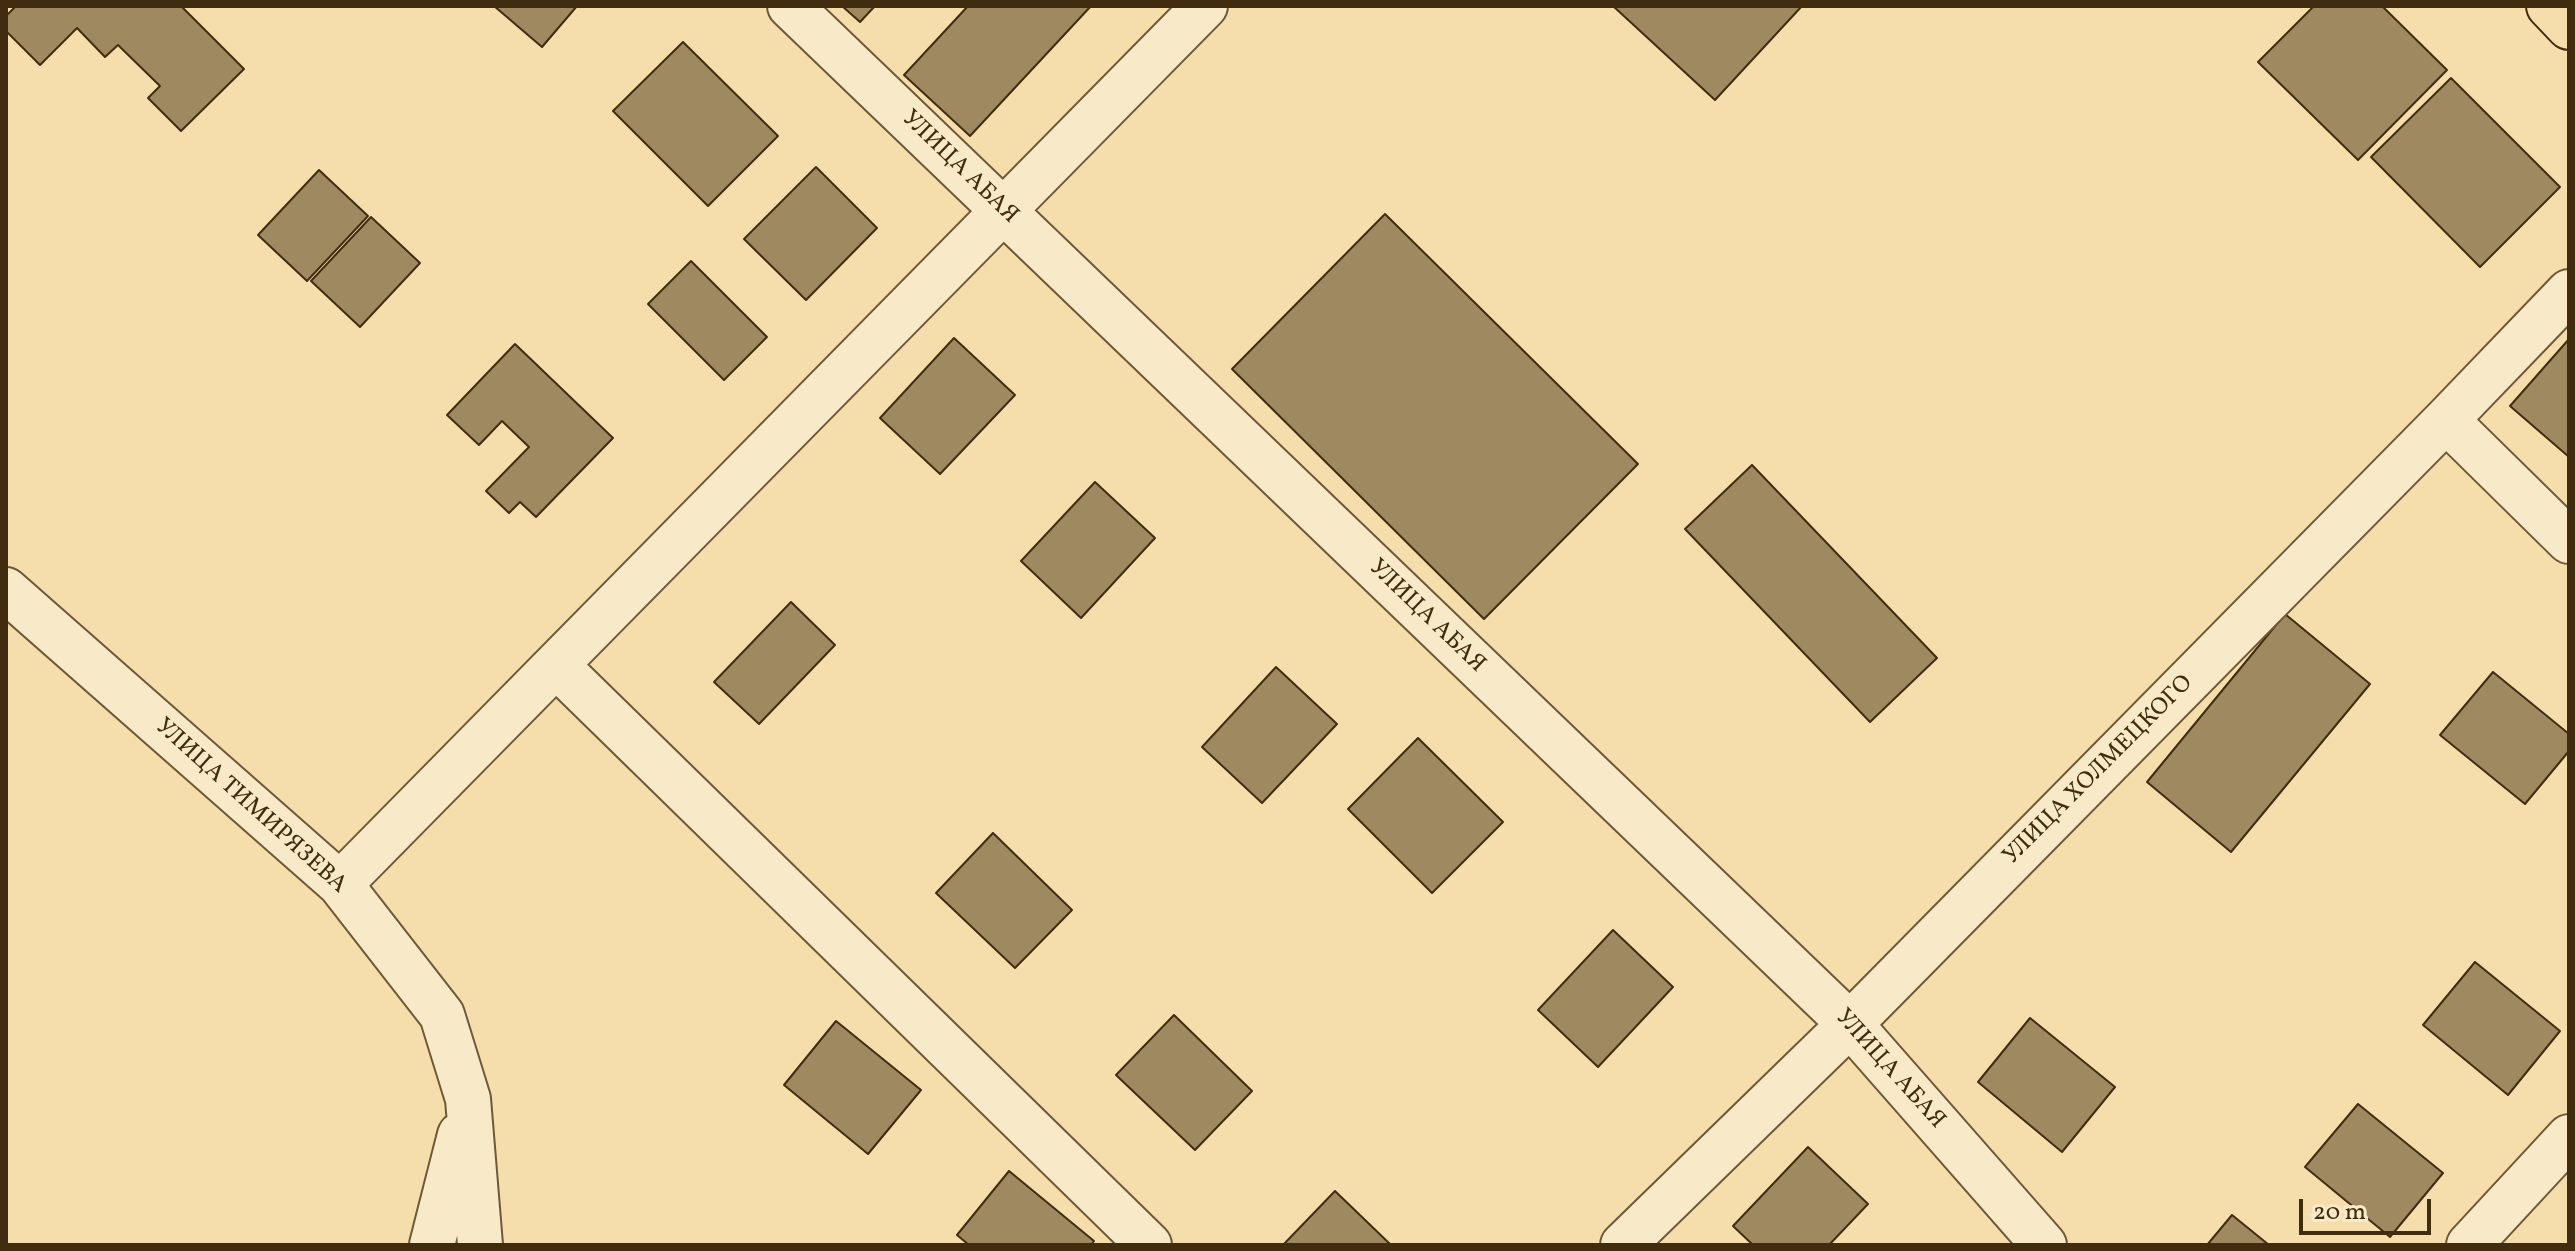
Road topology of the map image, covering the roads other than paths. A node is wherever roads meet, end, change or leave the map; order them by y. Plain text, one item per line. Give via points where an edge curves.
1 (790, 6) edge
2 (1205, 6) edge
3 (2549, 6) edge
4 (2569, 27) edge
5 (1003, 211) junction
6 (2569, 292) edge
7 (2446, 420) junction
8 (2569, 541) edge
9 (6, 590) edge
10 (556, 665) junction
11 (340, 884) junction
12 (1850, 1024) junction
13 (468, 1099) junction
14 (2569, 1137) edge
15 (432, 1245) edge
16 (480, 1245) edge
17 (1149, 1245) edge
18 (1623, 1245) edge
19 (2044, 1245) edge
20 (2469, 1245) edge

1 - 5 street, УЛИЦА АБАЯ
2 - 5 street
3 - 4 main road
5 - 10 street
5 - 12 street, УЛИЦА АБАЯ
6 - 7 street, УЛИЦА ХОЛМЕЦКОГО
7 - 8 street
7 - 12 street, УЛИЦА ХОЛМЕЦКОГО
9 - 11 street, УЛИЦА ТИМИРЯЗЕВА
10 - 11 street
10 - 17 street
11 - 13 street, УЛИЦА ТИМИРЯЗЕВА via 442,1015
12 - 18 street, УЛИЦА ХОЛМЕЦКОГО
12 - 19 street, УЛИЦА АБАЯ
13 - 15 street
13 - 16 street, УЛИЦА ТИМИРЯЗЕВА
14 - 20 street

